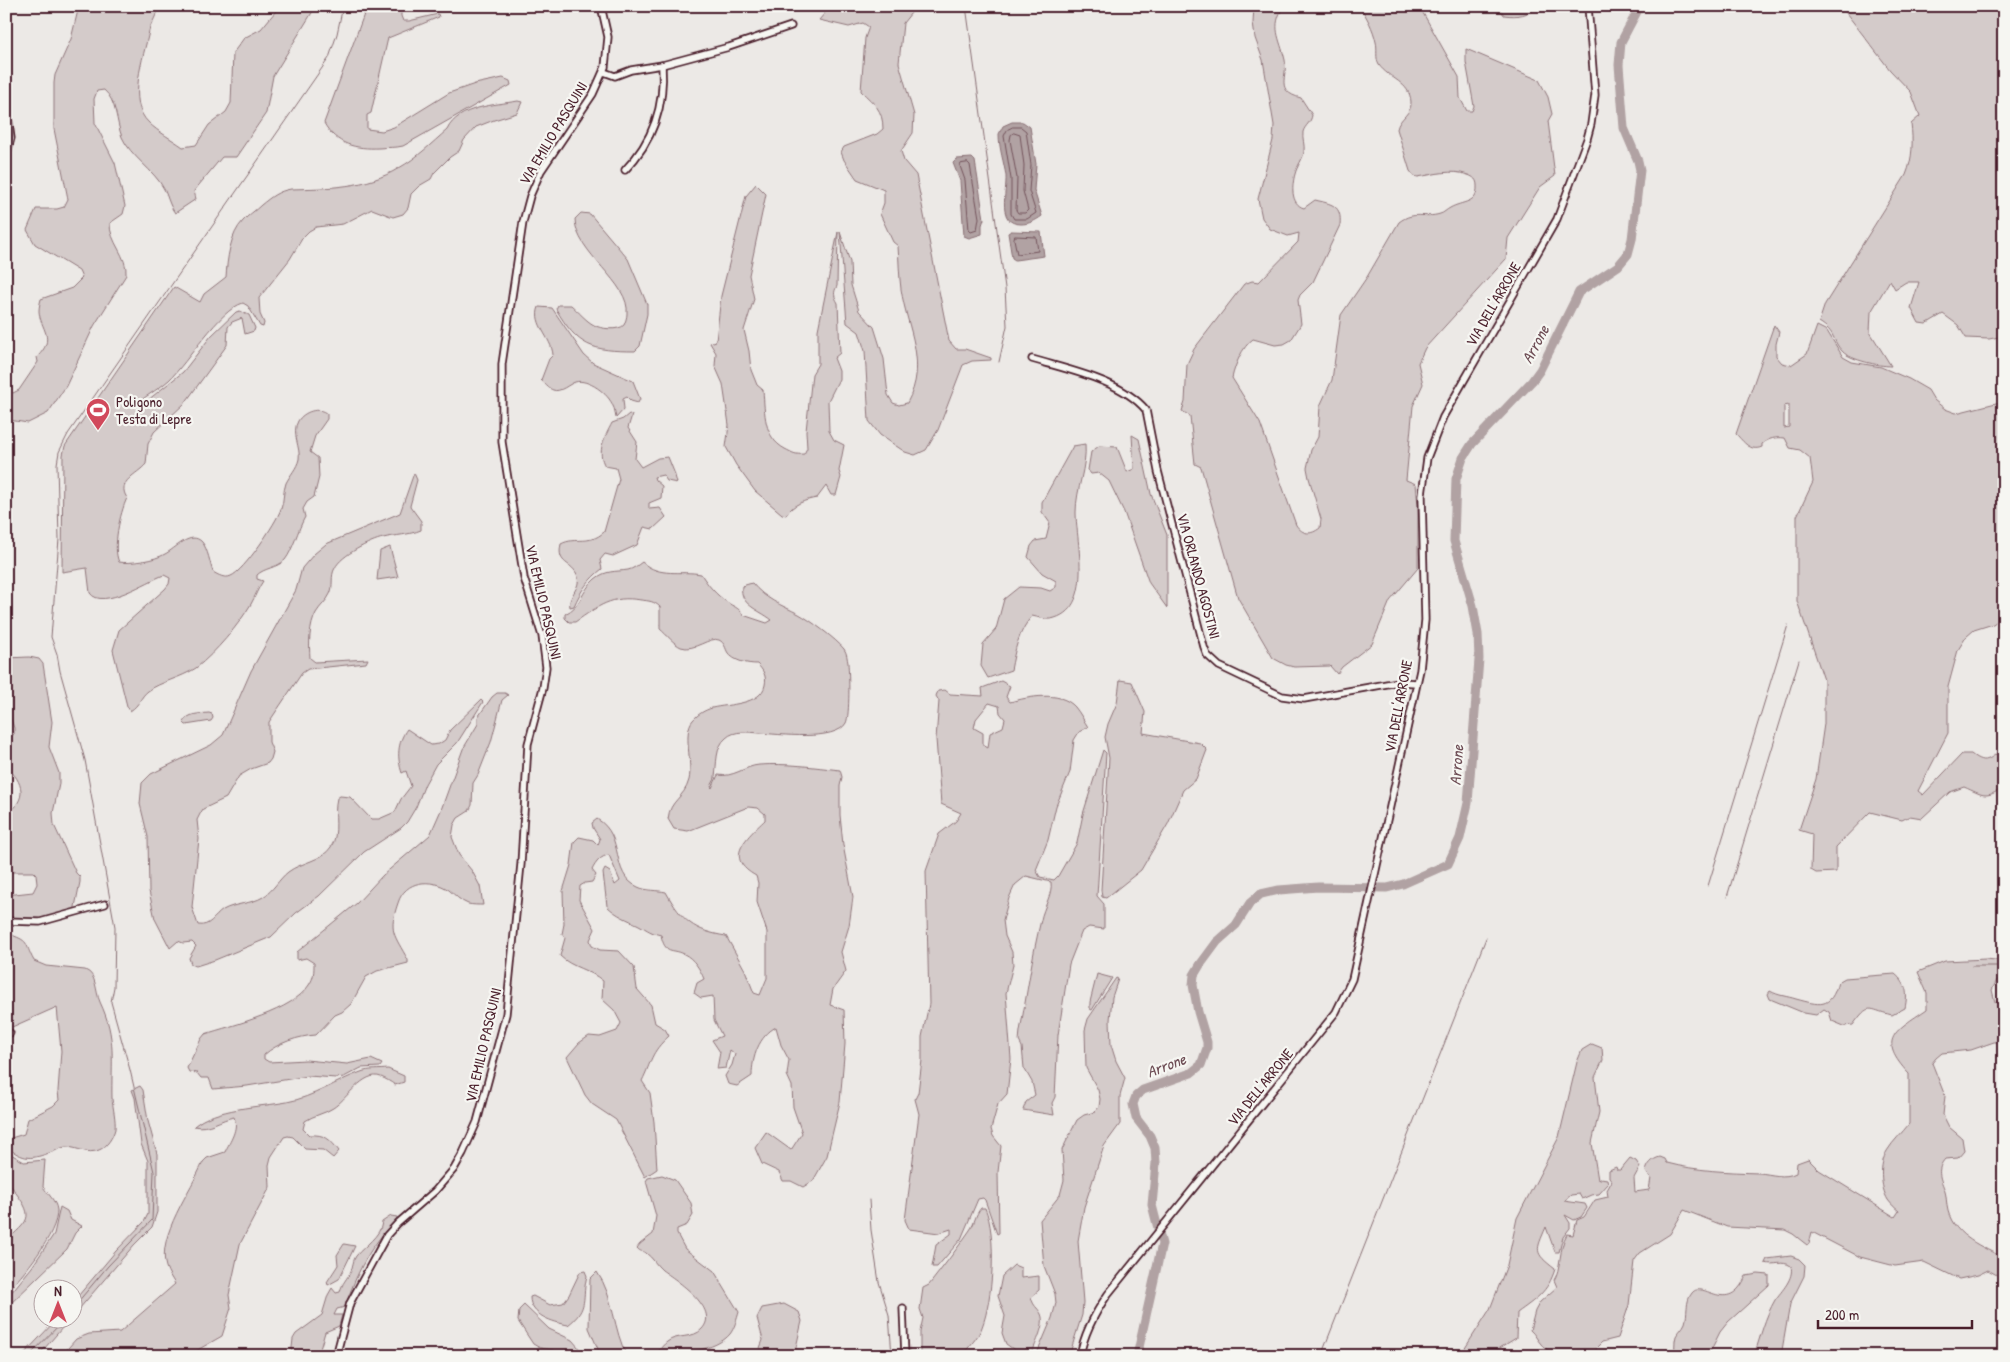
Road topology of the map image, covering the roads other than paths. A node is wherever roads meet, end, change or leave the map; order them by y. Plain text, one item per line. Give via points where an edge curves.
1 (601, 6) edge
2 (1588, 6) edge
3 (791, 26) dead end
4 (662, 65) junction
5 (604, 72) junction
6 (6, 102) edge
7 (6, 157) edge
8 (625, 170) dead end
9 (1032, 359) dead end
10 (1417, 684) junction
11 (105, 904) dead end
12 (6, 921) edge
13 (903, 1308) dead end
14 (336, 1356) edge
15 (905, 1356) edge
16 (1080, 1356) edge

1 - 5 street, VIA EMILIO PASQUINI via 608,44
2 - 10 street, VIA DELL'ARRONE via 1595,95 1584,147 1557,220 1443,417 1427,458 1422,495 1425,620
3 - 4 street
4 - 5 street via 614,76
4 - 8 street via 656,124 639,154
5 - 14 street, VIA EMILIO PASQUINI via 593,94 541,171 530,196 521,232 502,364 502,442 524,578 540,629 546,667 528,748 506,1014 472,1137 454,1169 435,1191 387,1235 350,1303
6 - 7 street via 11,138
9 - 10 street, VIA ORLANDO AGOSTINI via 1118,388 1140,402 1146,410 1158,471 1204,647 1213,662 1282,696 1295,699 1398,682
10 - 16 street, VIA DELL'ARRONE via 1352,979 1336,1012 1098,1308
11 - 12 street via 40,922
13 - 15 street

